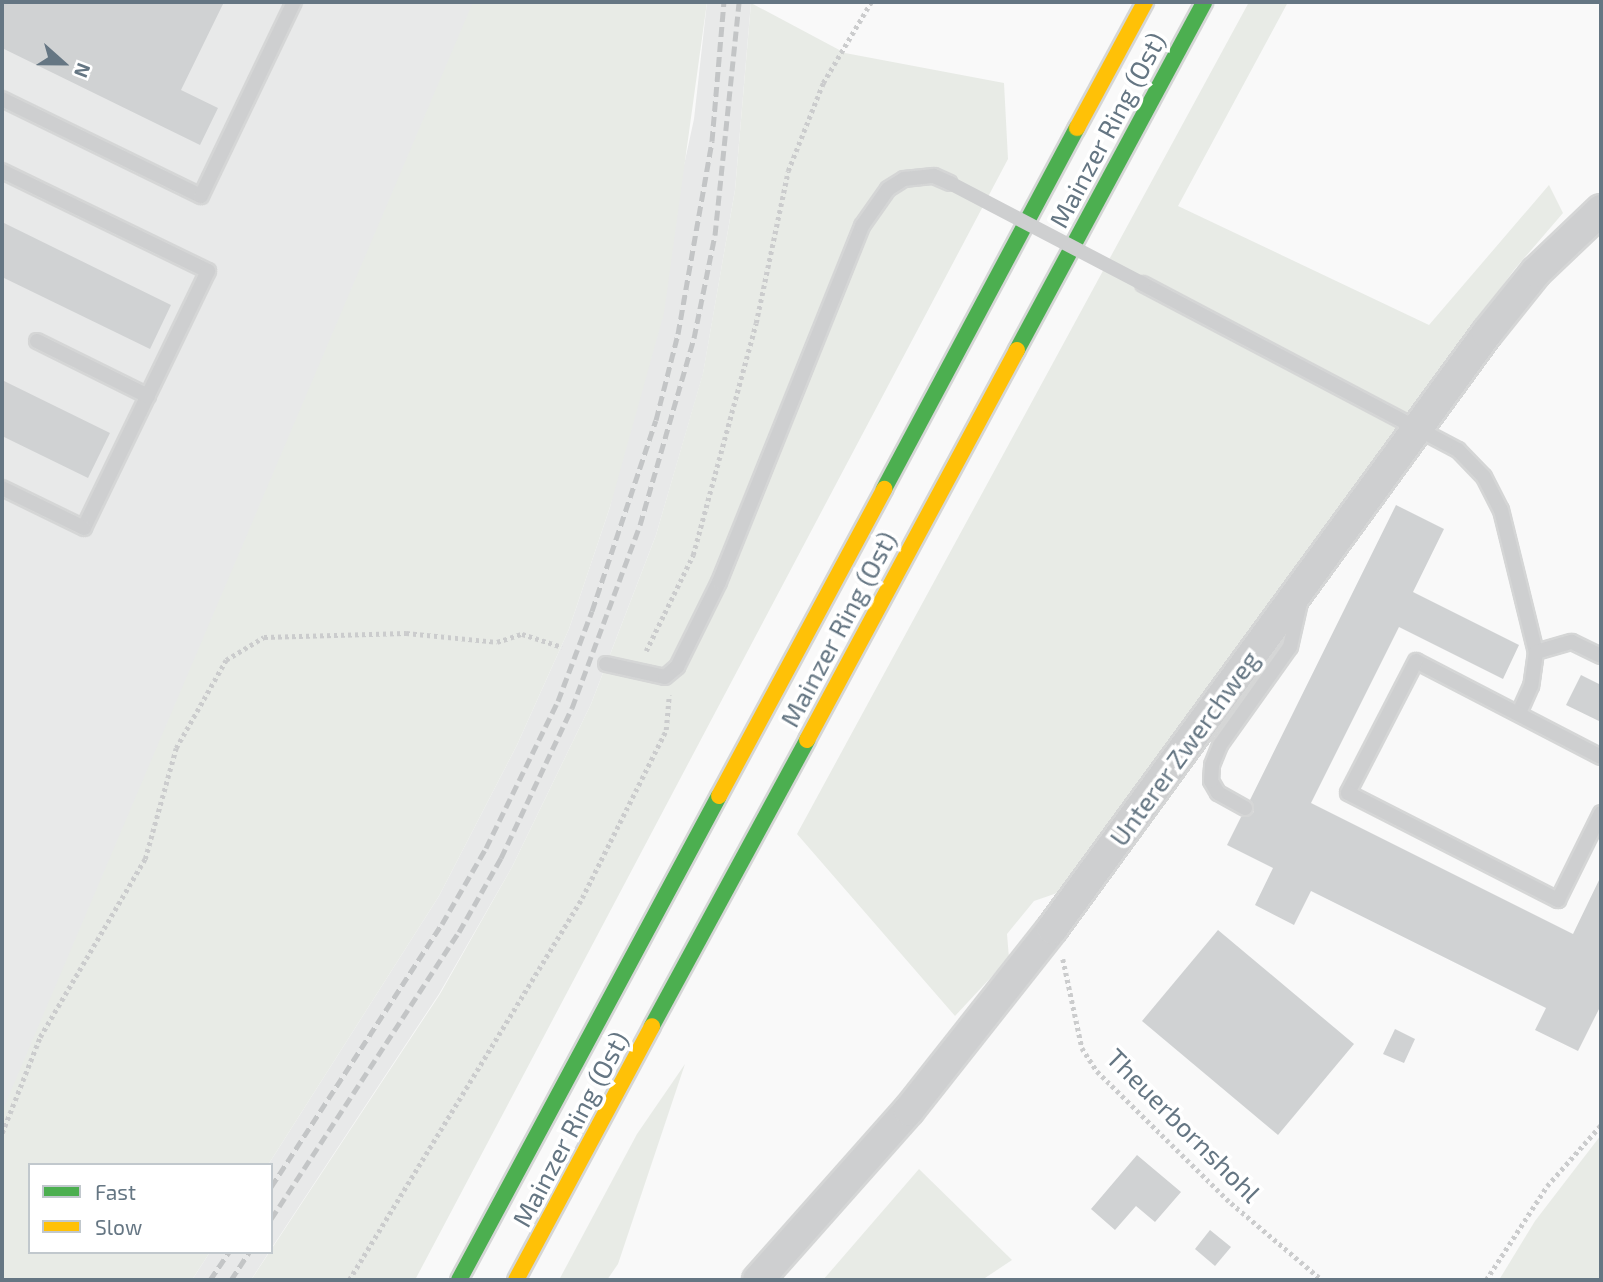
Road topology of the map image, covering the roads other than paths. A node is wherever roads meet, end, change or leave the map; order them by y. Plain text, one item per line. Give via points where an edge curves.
1 (294, 2) edge
2 (1145, 2) edge
3 (1204, 2) edge
4 (2, 99) edge
5 (2, 171) edge
6 (1601, 210) edge
7 (37, 341) dead end
8 (148, 396) junction
9 (1417, 428) junction
10 (2, 488) edge
11 (1302, 586) junction
12 (1536, 652) junction
13 (1601, 656) edge
14 (606, 664) dead end
15 (1519, 713) junction
16 (1601, 757) edge
17 (1245, 808) dead end
18 (1601, 813) edge
19 (459, 1280) edge
20 (516, 1280) edge
21 (758, 1280) edge

1 - 4 lane via 201,196
2 - 19 highway, Mainzer Ring (Ost)
3 - 20 highway, Mainzer Ring (Ost)
5 - 8 lane via 208,271
6 - 9 street, Unterer Zwerchweg via 1520,291
7 - 8 lane
8 - 10 lane via 84,528
9 - 11 street, Unterer Zwerchweg
9 - 12 lane via 1458,450 1484,477 1501,510
9 - 14 lane, bridge via 950,183 934,176 904,179 888,189 862,226 719,582 677,667 665,677
11 - 17 lane via 1290,647 1220,745 1212,765 1211,781 1218,793
11 - 21 street, Unterer Zwerchweg via 1052,929 909,1110
12 - 13 lane via 1572,642
12 - 15 lane via 1531,686
15 - 16 lane
15 - 18 lane via 1416,661 1348,793 1558,901

